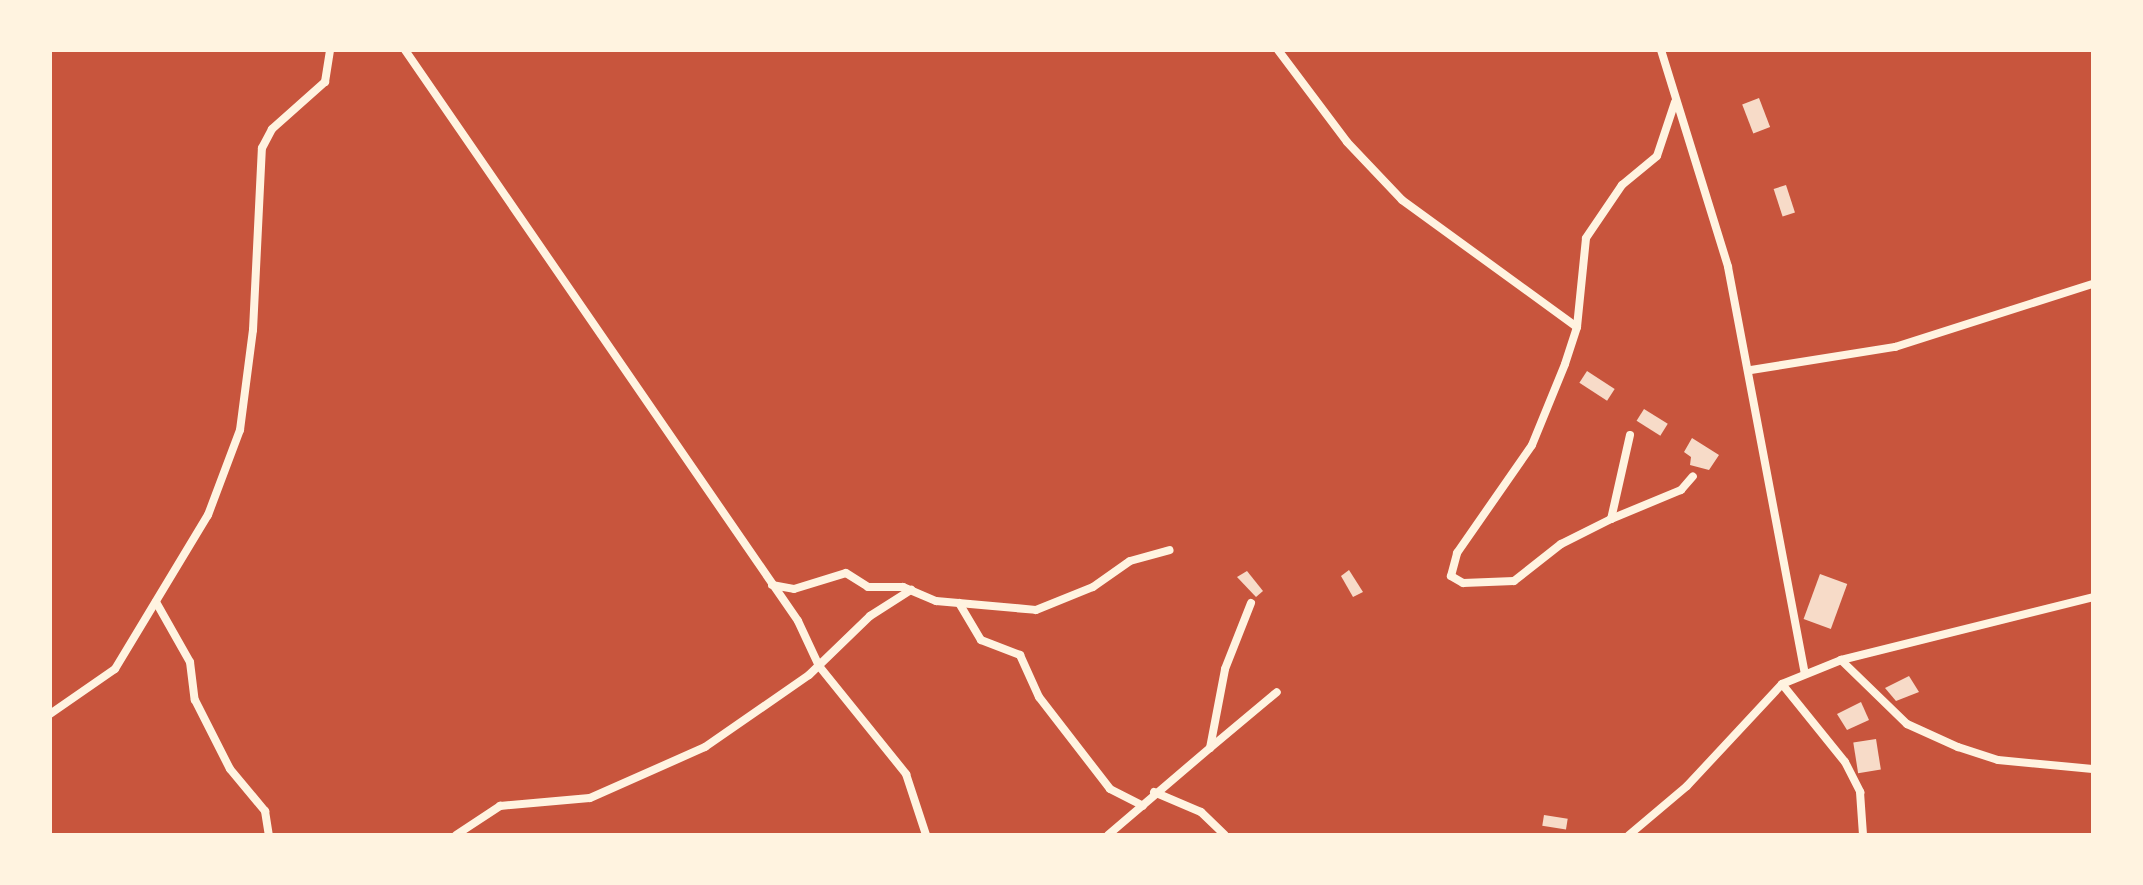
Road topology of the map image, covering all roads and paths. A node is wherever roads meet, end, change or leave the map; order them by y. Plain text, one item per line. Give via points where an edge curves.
1 (330, 50) edge
2 (405, 50) edge
3 (1278, 50) edge
4 (1661, 50) edge
5 (1675, 102) junction
6 (2093, 284) edge
7 (1577, 326) junction
8 (1752, 370) junction
9 (1630, 435) dead end
10 (1694, 476) dead end
11 (1612, 519) junction
12 (1170, 550) dead end
13 (768, 584) junction
14 (911, 590) junction
15 (2092, 600) edge
16 (156, 602) junction
17 (959, 603) junction
18 (1252, 603) dead end
19 (1841, 660) junction
20 (819, 666) junction
21 (1805, 674) junction
22 (1782, 684) junction
23 (1277, 692) dead end
24 (50, 714) edge
25 (1210, 748) junction
26 (2093, 769) edge
27 (1154, 792) junction
28 (1143, 806) junction
29 (270, 835) edge
30 (456, 835) edge
31 (926, 835) edge
32 (1108, 835) edge
33 (1224, 835) edge
34 (1629, 835) edge
35 (1863, 835) edge

1 - 16 street via 325,82 272,129 262,148 253,330 240,430 208,515
2 - 13 street
3 - 7 street via 1347,142 1402,200
4 - 5 street
5 - 7 street via 1657,156 1622,184 1586,238
5 - 8 street via 1728,267
6 - 8 street via 1896,347
7 - 11 street via 1532,445 1457,553 1451,576 1464,583 1514,581 1561,544
8 - 21 street
9 - 11 street
10 - 11 street via 1681,490
12 - 17 street via 1130,560 1054,606
13 - 14 street via 794,589 846,573 868,587
13 - 20 street via 798,621
14 - 17 street
14 - 20 street via 870,616
15 - 19 street
16 - 24 street via 115,670
16 - 29 street via 190,662 194,700 230,769 265,811
17 - 28 street via 980,640 1020,655 1039,697 1110,789
18 - 25 street via 1225,669
19 - 21 street
19 - 26 street via 1907,724 1958,747 1998,760
20 - 30 street via 705,747 633,782 569,802 510,803
20 - 31 street via 906,774
21 - 22 street
22 - 34 street via 1687,786
22 - 35 street via 1845,762 1860,792
23 - 25 street
25 - 27 street
27 - 28 street
27 - 33 street via 1201,812
28 - 32 street

